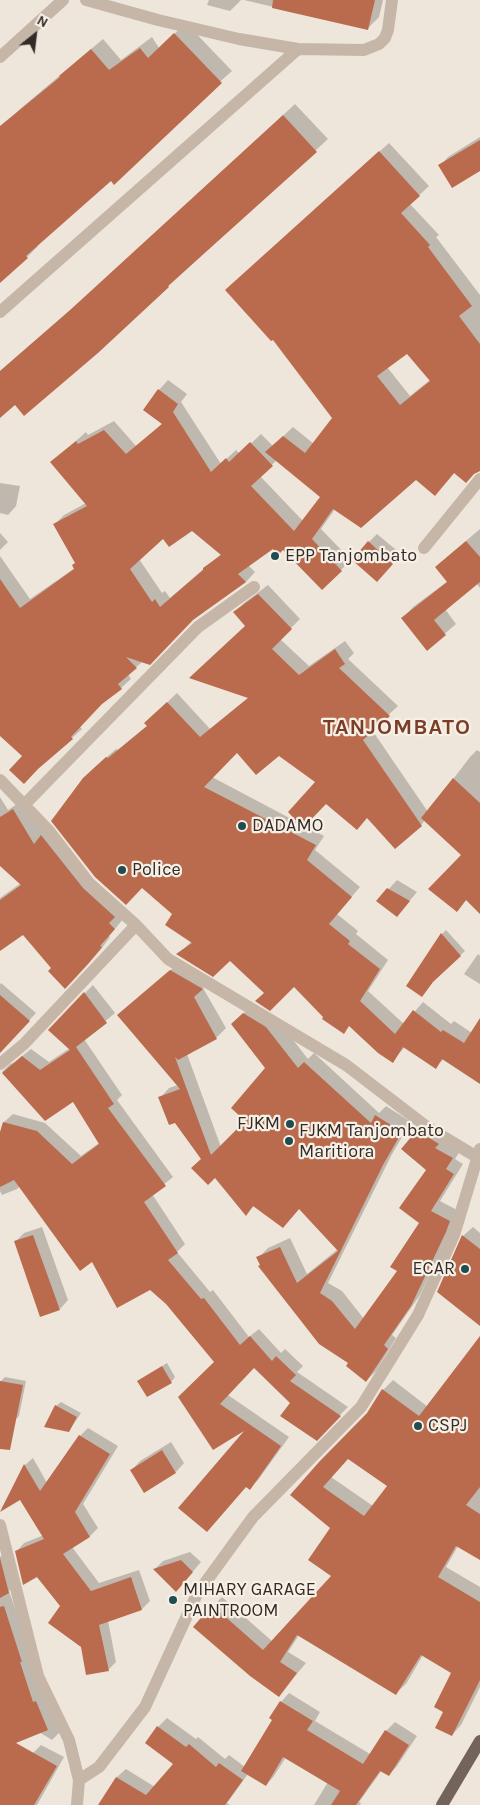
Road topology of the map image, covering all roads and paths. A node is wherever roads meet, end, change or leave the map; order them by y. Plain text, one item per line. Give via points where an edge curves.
1 (63, 0) edge
2 (86, 0) edge
3 (392, 0) edge
4 (298, 50) junction
5 (0, 57) edge
6 (0, 312) edge
7 (480, 479) edge
8 (424, 548) dead end
9 (254, 587) dead end
10 (0, 780) edge
11 (24, 805) junction
12 (136, 925) junction
13 (0, 1064) edge
14 (478, 1153) edge
15 (0, 1525) edge
16 (480, 1740) edge
17 (79, 1780) junction
18 (77, 1805) edge
19 (442, 1805) edge

1 - 5 street
2 - 4 street via 158,20
3 - 4 street via 385,38 372,48
4 - 6 street
7 - 8 street
9 - 11 street via 198,628
10 - 11 street
11 - 12 street via 49,831 89,883
12 - 13 street via 24,1044
12 - 14 street via 168,959 346,1065 427,1127
14 - 17 street via 454,1235 418,1315 361,1407 253,1517 197,1594 145,1707 99,1767
15 - 17 street via 38,1676 69,1740
16 - 19 main road
17 - 18 street

